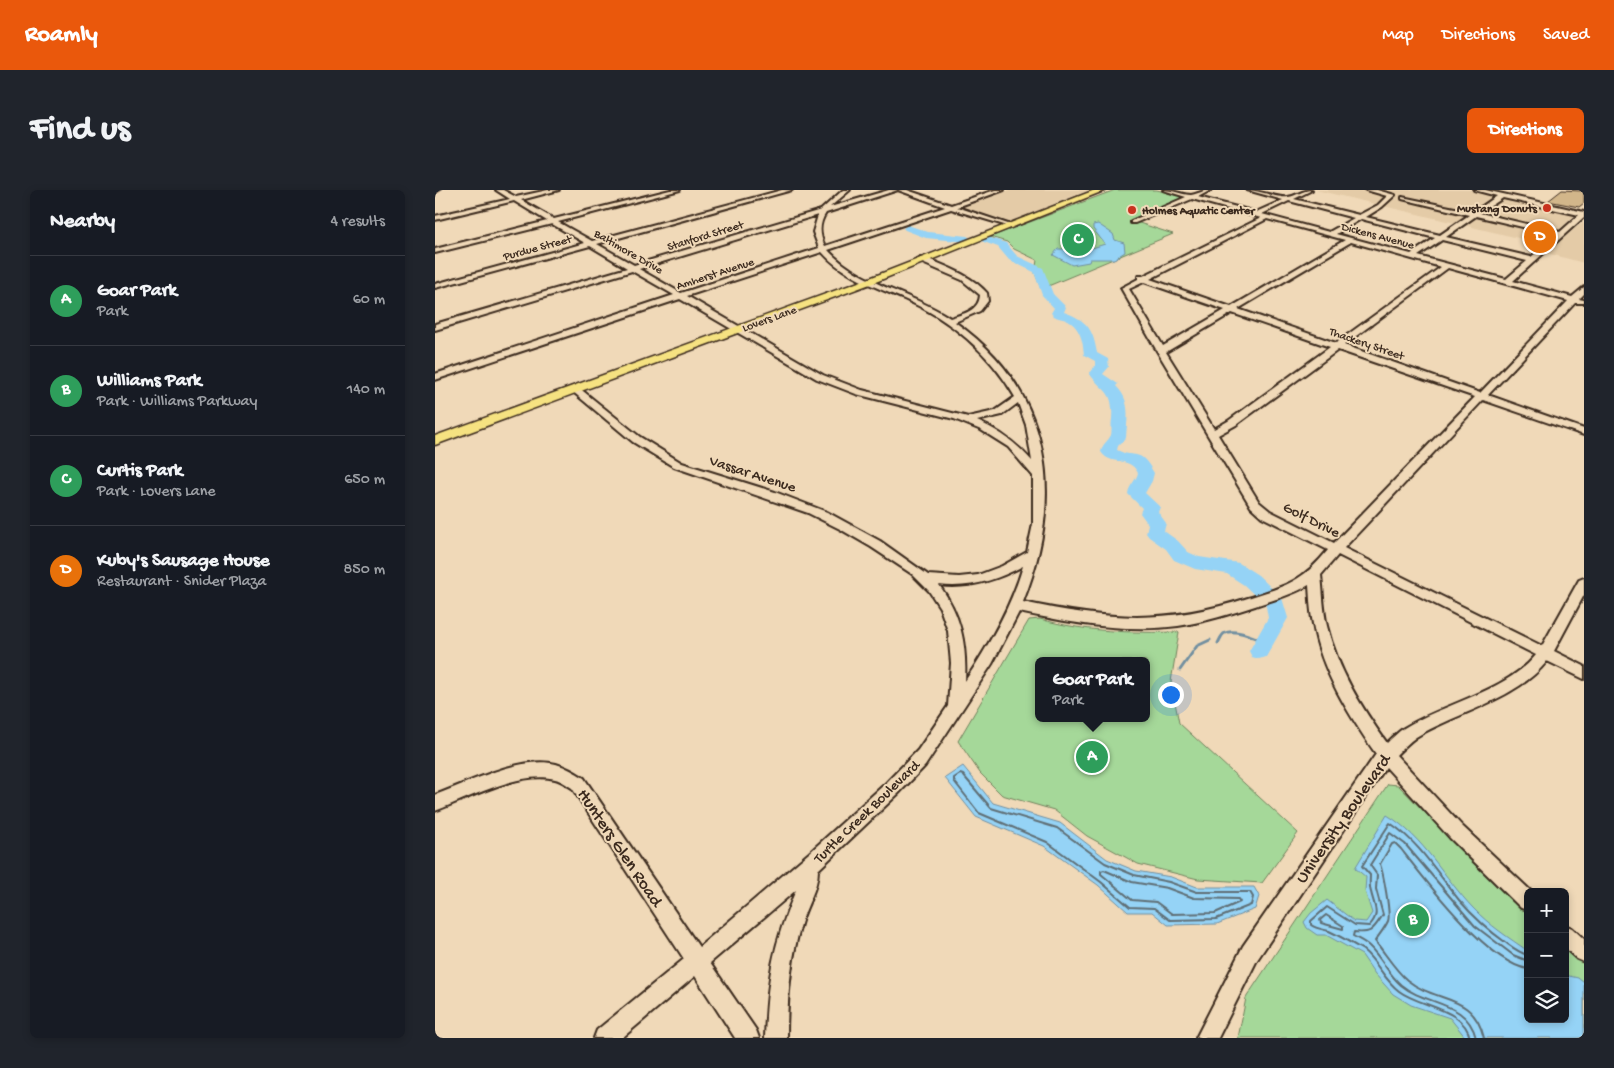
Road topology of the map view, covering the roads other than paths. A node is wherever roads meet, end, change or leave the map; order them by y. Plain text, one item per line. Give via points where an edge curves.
1 (499, 190) edge
2 (556, 190) edge
3 (677, 190) edge
4 (789, 190) edge
5 (847, 190) edge
6 (895, 190) edge
7 (901, 190) edge
8 (1001, 190) edge
9 (1102, 190) edge
10 (1165, 190) edge
11 (1208, 190) edge
12 (1250, 190) edge
13 (1309, 190) edge
14 (1369, 190) edge
15 (1477, 190) edge
16 (1504, 193) edge
17 (1399, 194) edge
18 (1192, 197) junction
19 (515, 199) junction
20 (1289, 200) junction
21 (951, 207) junction
22 (1269, 209) joint
23 (822, 212) junction
24 (1477, 212) junction
25 (1257, 214) junction
26 (1584, 214) edge
27 (1267, 217) junction
28 (1360, 217) junction
29 (435, 218) edge
30 (553, 221) junction
31 (1133, 222) dead end
32 (1584, 222) edge
33 (1574, 223) junction
34 (1009, 226) junction
35 (1564, 232) junction
36 (1330, 234) junction
37 (1439, 237) junction
38 (1352, 239) junction
39 (592, 244) junction
40 (823, 249) junction
41 (435, 251) edge
42 (1413, 256) junction
43 (923, 260) junction
44 (1533, 260) junction
45 (1447, 265) junction
46 (633, 268) junction
47 (1141, 278) junction
48 (870, 281) junction
49 (1509, 281) junction
50 (435, 286) edge
51 (1584, 289) edge
52 (682, 296) junction
53 (1579, 301) edge
54 (1232, 310) junction
55 (949, 321) junction
56 (435, 327) edge
57 (739, 329) junction
58 (1337, 346) junction
59 (1161, 350) junction
60 (435, 377) edge
61 (575, 389) junction
62 (1482, 396) junction
63 (1019, 398) junction
64 (969, 420) junction
65 (1584, 432) edge
66 (1212, 434) junction
67 (435, 441) edge
68 (1039, 476) junction
69 (1335, 549) junction
70 (1032, 554) junction
71 (1314, 575) junction
72 (927, 579) junction
73 (1584, 583) edge
74 (1017, 606) junction
75 (1545, 654) junction
76 (1584, 673) edge
77 (956, 708) junction
78 (1385, 754) junction
79 (435, 803) edge
80 (809, 867) junction
81 (1524, 897) edge
82 (1569, 939) edge
83 (1584, 952) edge
84 (697, 960) junction
85 (605, 1038) edge
86 (748, 1038) edge
87 (776, 1038) edge
88 (1207, 1038) edge

1 - 19 street, Baltimore Drive
2 - 19 street
3 - 30 street
4 - 39 street, Purdue Street
5 - 23 street
6 - 23 street, Stanford Street
7 - 21 street
8 - 21 street, Amherst Avenue
9 - 34 main road, Lovers Lane
10 - 18 street, Dickens Avenue
11 - 18 street
12 - 20 street
13 - 20 street
14 - 17 street
15 - 16 street
16 - 24 street
16 - 26 street
17 - 24 street
17 - 28 street
18 - 25 street, Dickens Avenue
18 - 31 street
19 - 29 street
19 - 30 street, Baltimore Drive
20 - 22 street
20 - 28 street
21 - 34 street
21 - 40 street, Amherst Avenue
22 - 25 street
23 - 40 street via 816,232
23 - 46 street, Stanford Street
24 - 35 street
24 - 37 street
25 - 27 street, Dickens Avenue
26 - 33 street
27 - 36 street, Dickens Avenue
27 - 47 street
28 - 36 street
28 - 37 street
30 - 39 street, Baltimore Drive
30 - 41 street
32 - 33 street
33 - 35 street
34 - 43 main road, Lovers Lane
35 - 44 street
36 - 38 street, Dickens Avenue
37 - 42 street
37 - 44 street
38 - 42 street, Dickens Avenue
38 - 54 street
39 - 46 street, Baltimore Drive
39 - 50 street, Purdue Street
40 - 48 street, Turtle Creek Boulevard via 840,265
40 - 52 street, Amherst Avenue
42 - 45 street, Dickens Avenue
43 - 48 main road, Lovers Lane
43 - 55 street via 969,282 984,294 984,302 978,309
44 - 49 street
45 - 49 street, Dickens Avenue
45 - 58 street
46 - 52 street, Baltimore Drive
46 - 56 street, Stanford Street
47 - 54 street, Thackery Street
47 - 59 street, Golf Drive via 1125,288
48 - 55 street, Turtle Creek Boulevard
48 - 57 main road, Lovers Lane
49 - 53 street, Dickens Avenue
51 - 53 street
52 - 57 street, Baltimore Drive
52 - 60 street, Amherst Avenue
53 - 62 street
54 - 58 street, Thackery Street
54 - 59 street
55 - 63 street, Turtle Creek Boulevard via 991,357
57 - 61 main road, Lovers Lane
57 - 64 street, Baltimore Drive via 802,368 839,385
58 - 62 street, Thackery Street
58 - 66 street
59 - 66 street, Golf Drive
61 - 67 main road, Lovers Lane
61 - 72 street, Vassar Avenue via 633,439 662,457 823,515 870,540
62 - 65 street, Thackery Street
62 - 69 street
63 - 64 street, Baltimore Drive via 998,413
63 - 68 street, Turtle Creek Boulevard via 1037,446
64 - 68 street, Baltimore Drive via 1012,445
66 - 69 street, Golf Drive via 1260,510
68 - 70 street, Turtle Creek Boulevard via 1040,518
69 - 71 street
69 - 75 street, Golf Drive
70 - 72 street, Vassar Avenue via 989,576 960,582
70 - 74 street, Turtle Creek Boulevard
71 - 74 street via 1289,590 1198,617 1165,622 1131,623 1069,617
71 - 78 street via 1315,610 1321,635 1357,715
72 - 77 street, Vassar Avenue via 953,622 959,650
73 - 75 street, University Boulevard
74 - 77 street, Turtle Creek Boulevard via 979,675
75 - 76 street, Golf Drive
75 - 78 street, University Boulevard via 1533,669 1516,681 1409,733
77 - 80 street, Turtle Creek Boulevard via 918,762
78 - 81 street via 1443,819
78 - 88 street, University Boulevard via 1250,954
79 - 84 street, Hunters Glen Road via 515,774 553,771 566,775 584,791
80 - 84 street, Turtle Creek Boulevard
80 - 87 street via 809,881 781,964
82 - 83 street
84 - 85 street
84 - 86 street, Hunters Glen Road

